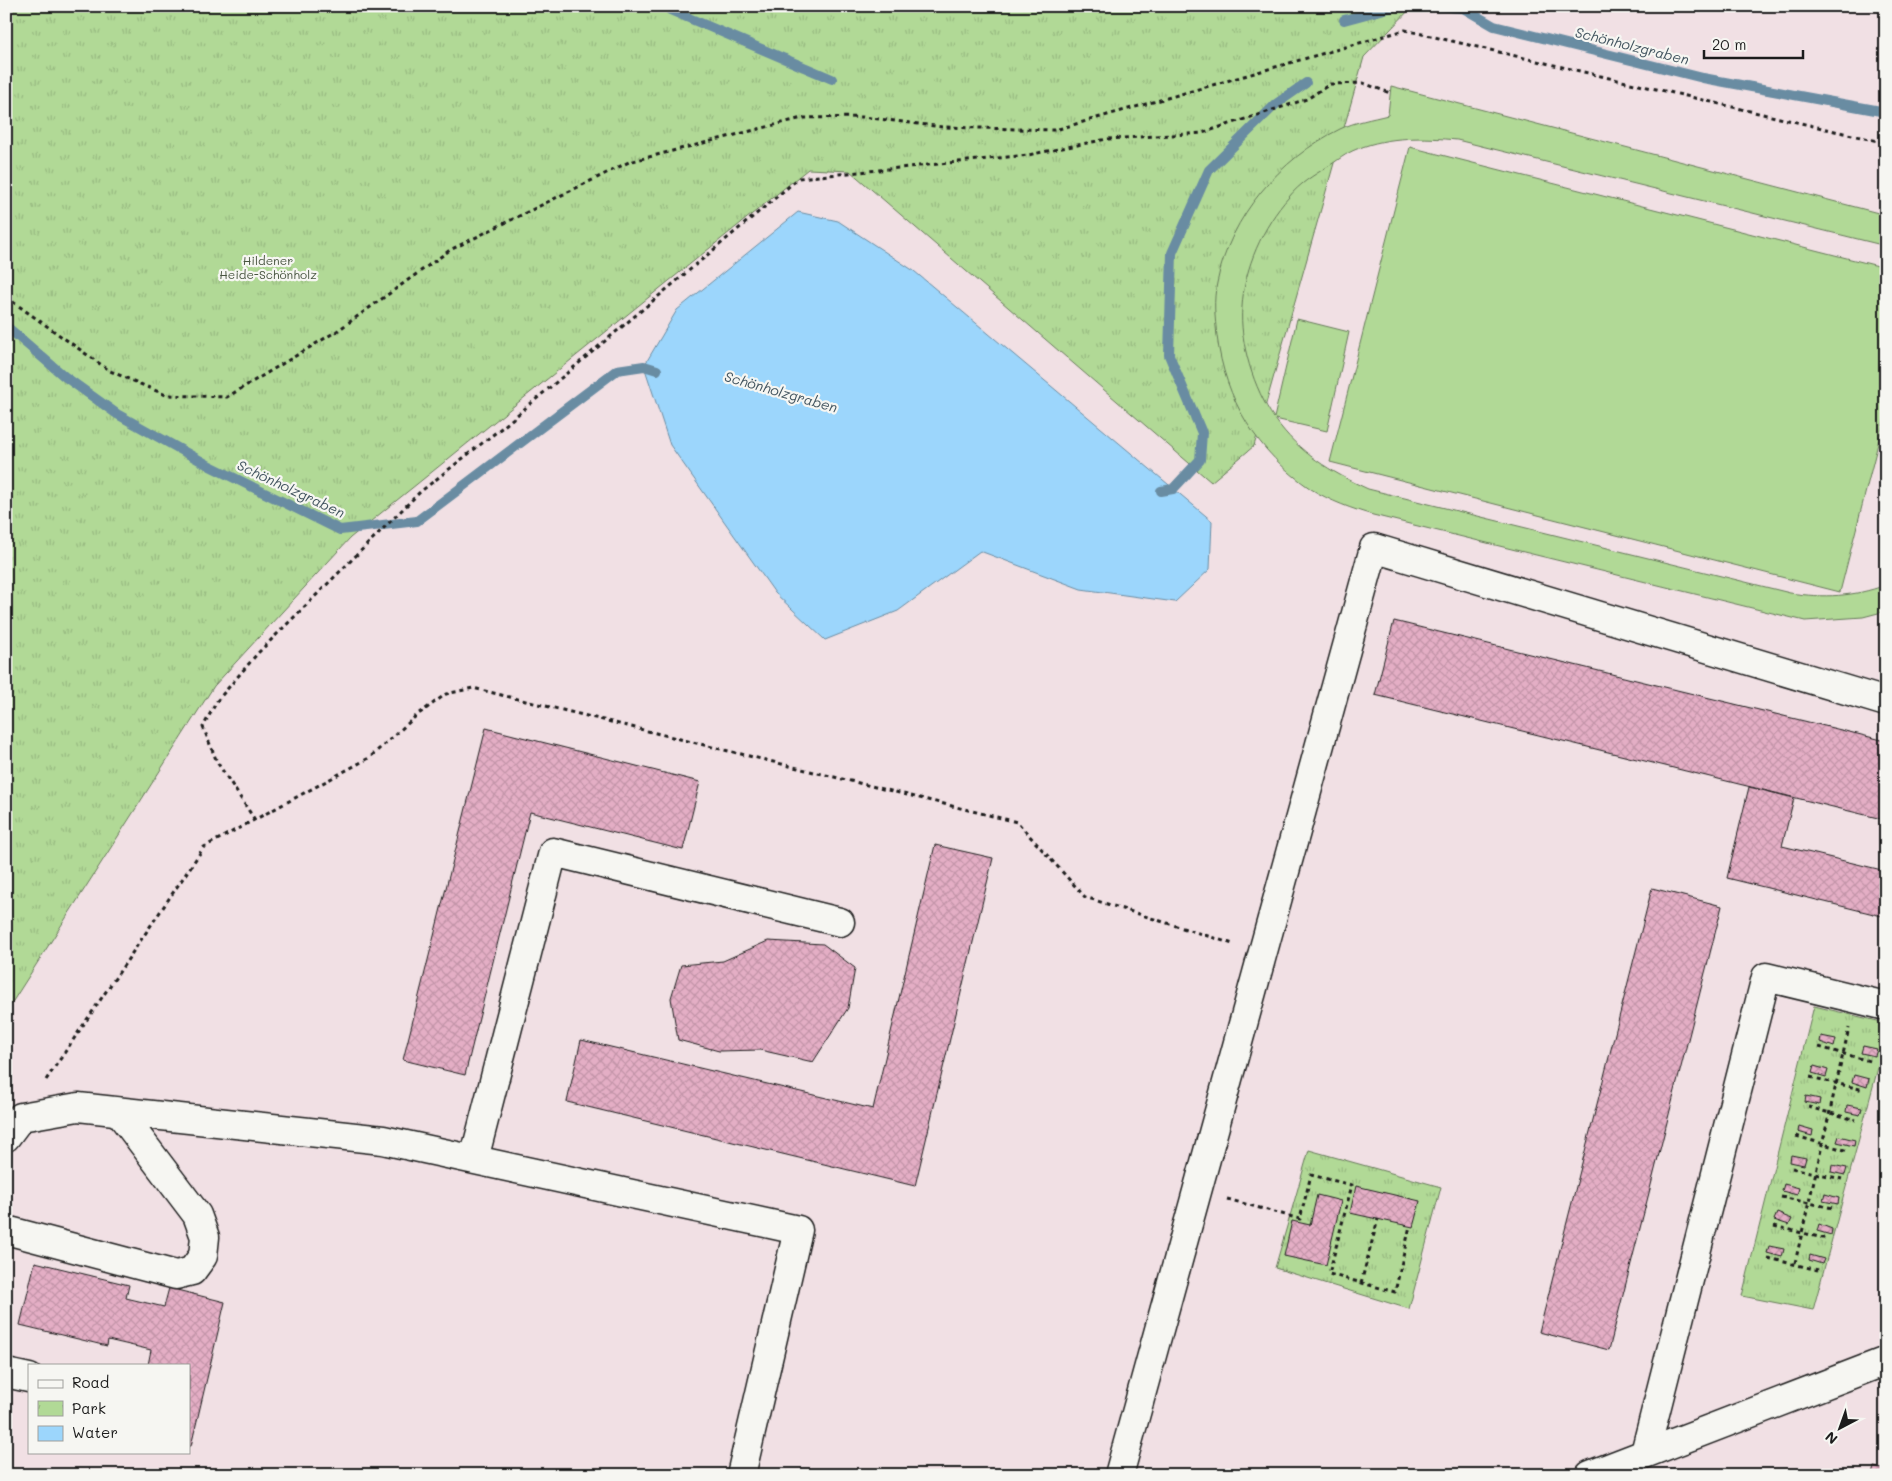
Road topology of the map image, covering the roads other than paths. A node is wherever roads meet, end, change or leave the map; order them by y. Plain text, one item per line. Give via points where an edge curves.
1 (1886, 702) edge
2 (840, 922) dead end
3 (1886, 1006) edge
4 (119, 1112) junction
5 (6, 1137) edge
6 (474, 1159) junction
7 (6, 1230) edge
8 (1886, 1361) edge
9 (6, 1373) edge
10 (28, 1378) edge
11 (1644, 1453) junction
12 (741, 1475) edge
13 (1119, 1475) edge
14 (1590, 1475) edge

1 - 13 lane via 1374,548
2 - 6 lane via 553,852
3 - 11 lane via 1766,977
4 - 5 lane via 78,1107 21,1117
4 - 6 lane via 383,1140
4 - 7 lane via 197,1215 205,1237 204,1256 192,1270 176,1276
6 - 12 lane via 798,1230
8 - 11 lane
9 - 10 lane
11 - 14 lane

